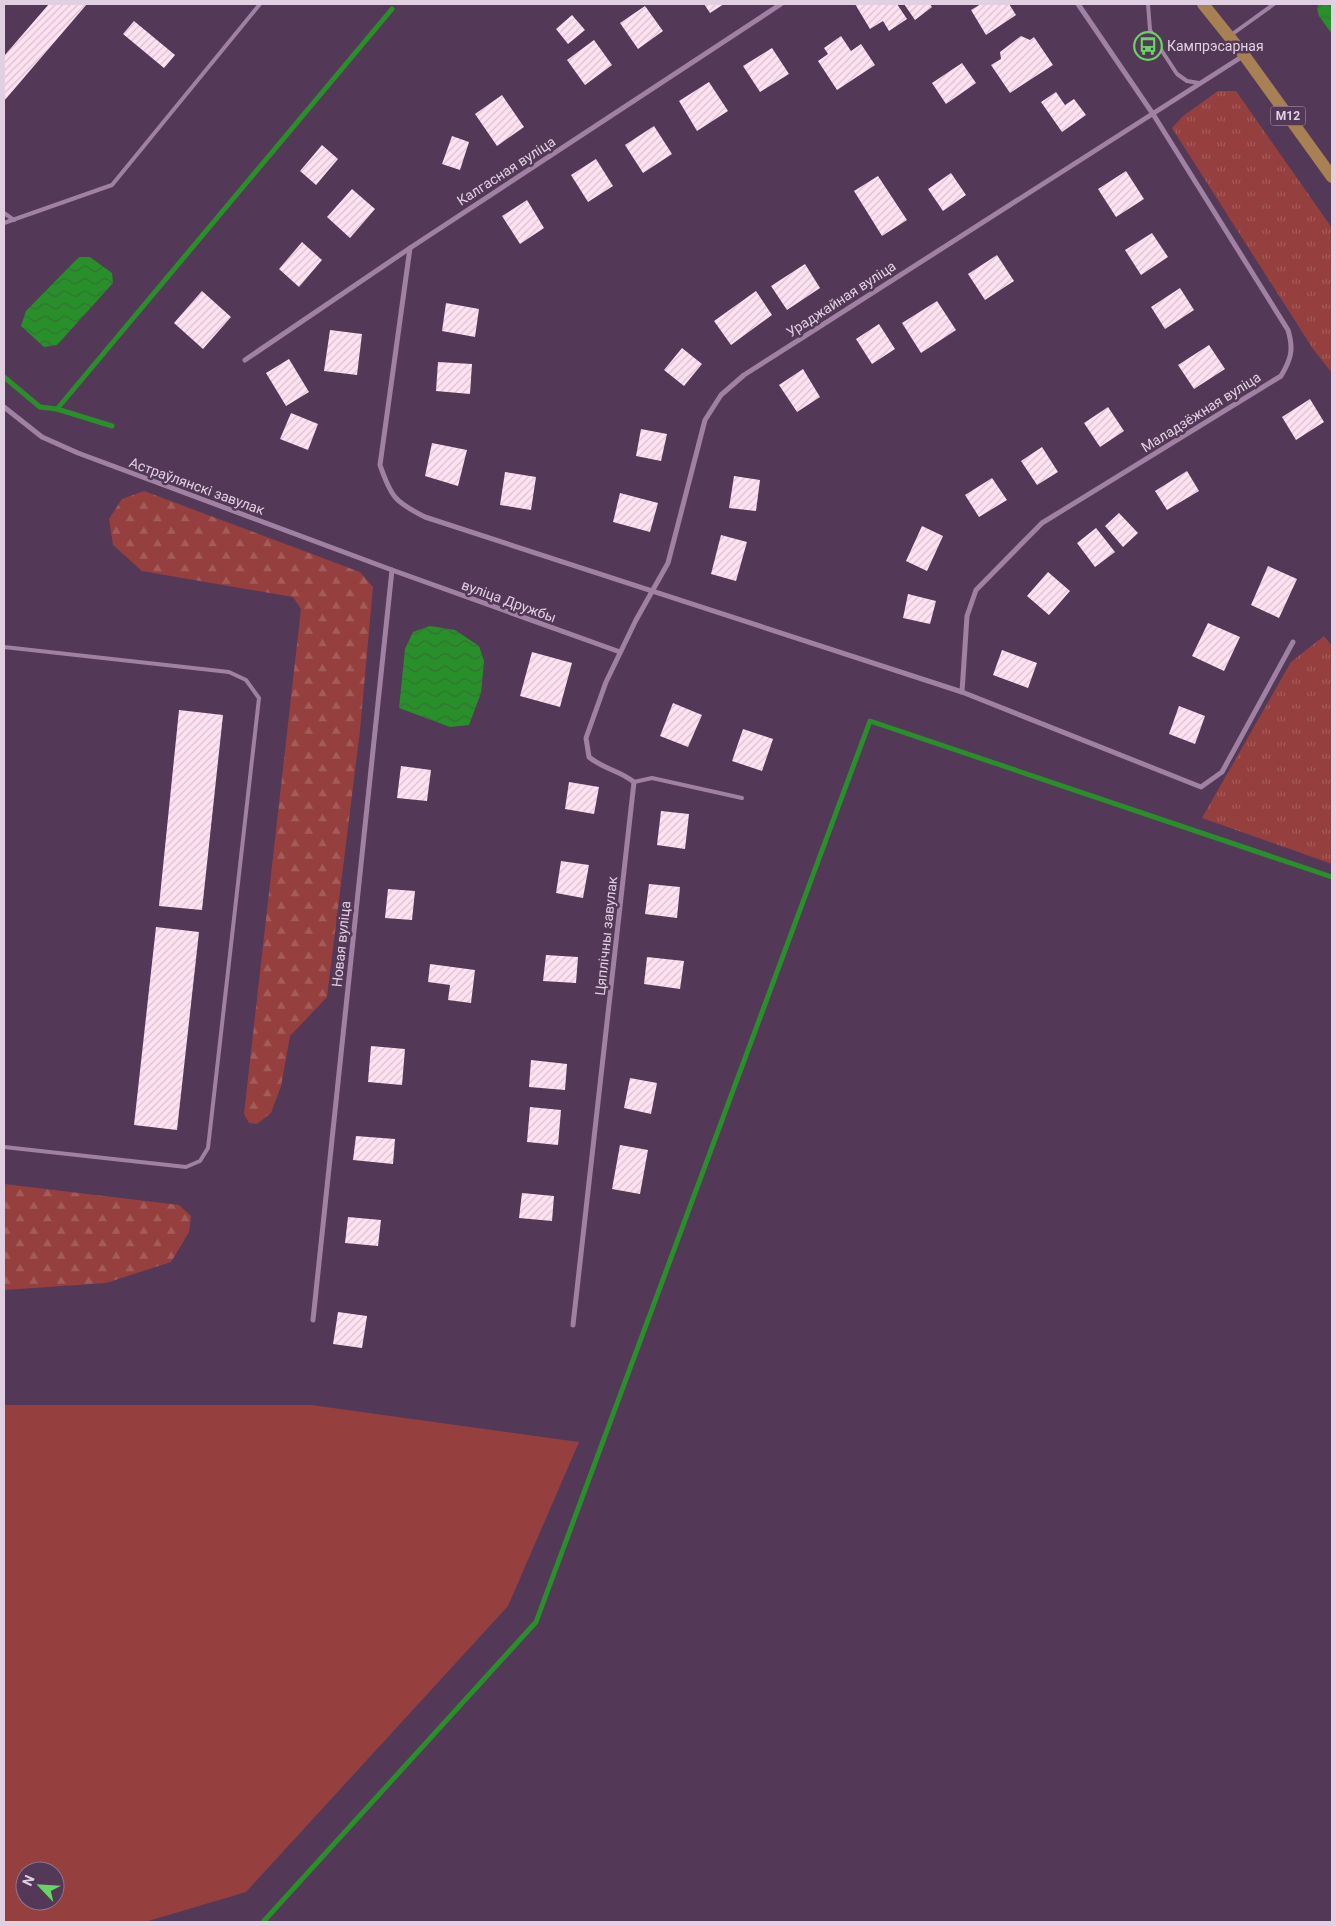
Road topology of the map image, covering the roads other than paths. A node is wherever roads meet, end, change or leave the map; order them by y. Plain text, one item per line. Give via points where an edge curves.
1 (260, 4) edge
2 (781, 4) edge
3 (1078, 4) edge
4 (1148, 4) edge
5 (1203, 4) edge
6 (1274, 4) edge
7 (1230, 36) junction
8 (1244, 55) junction
9 (1201, 83) junction
10 (1153, 114) junction
11 (1332, 177) edge
12 (4, 213) edge
13 (14, 220) junction
14 (4, 223) edge
15 (410, 248) junction
16 (246, 360) dead end
17 (4, 407) edge
18 (392, 570) junction
19 (653, 591) junction
20 (1293, 642) dead end
21 (4, 647) edge
22 (620, 652) junction
23 (962, 692) junction
24 (634, 782) junction
25 (742, 798) dead end
26 (4, 1147) edge
27 (313, 1320) dead end
28 (574, 1325) dead end

1 - 13 lane via 112,185
2 - 15 street, Калгасная вуліца
3 - 10 street, Маладзёжная вуліца
4 - 9 lane via 1150,30 1162,52 1177,74 1187,81
5 - 7 main road, М12
6 - 7 lane
7 - 8 main road, М12
8 - 9 street, Ураджайная вуліца
8 - 11 main road, М12
9 - 10 street, Ураджайная вуліца
10 - 19 street, Ураджайная вуліца via 744,375 721,395 705,420 668,563
10 - 23 street, Маладзёжная вуліца via 1288,330 1291,354 1281,376 1042,523 976,590 967,616
12 - 13 lane
13 - 14 lane
15 - 16 street, Калгасная вуліца
15 - 19 street via 380,465 388,489 401,505 425,517
17 - 18 street, Астраўлянскі завулак via 42,437 78,453
18 - 22 street, вуліца Дружбы
18 - 27 street, Новая вуліца
19 - 22 street
19 - 23 street
20 - 23 street via 1222,772 1201,787
21 - 26 lane via 229,672 246,680 259,698 208,1148 200,1161 186,1167
22 - 24 street via 586,738 586,749 596,763
24 - 25 lane via 652,778
24 - 28 street, Цяплічны завулак

